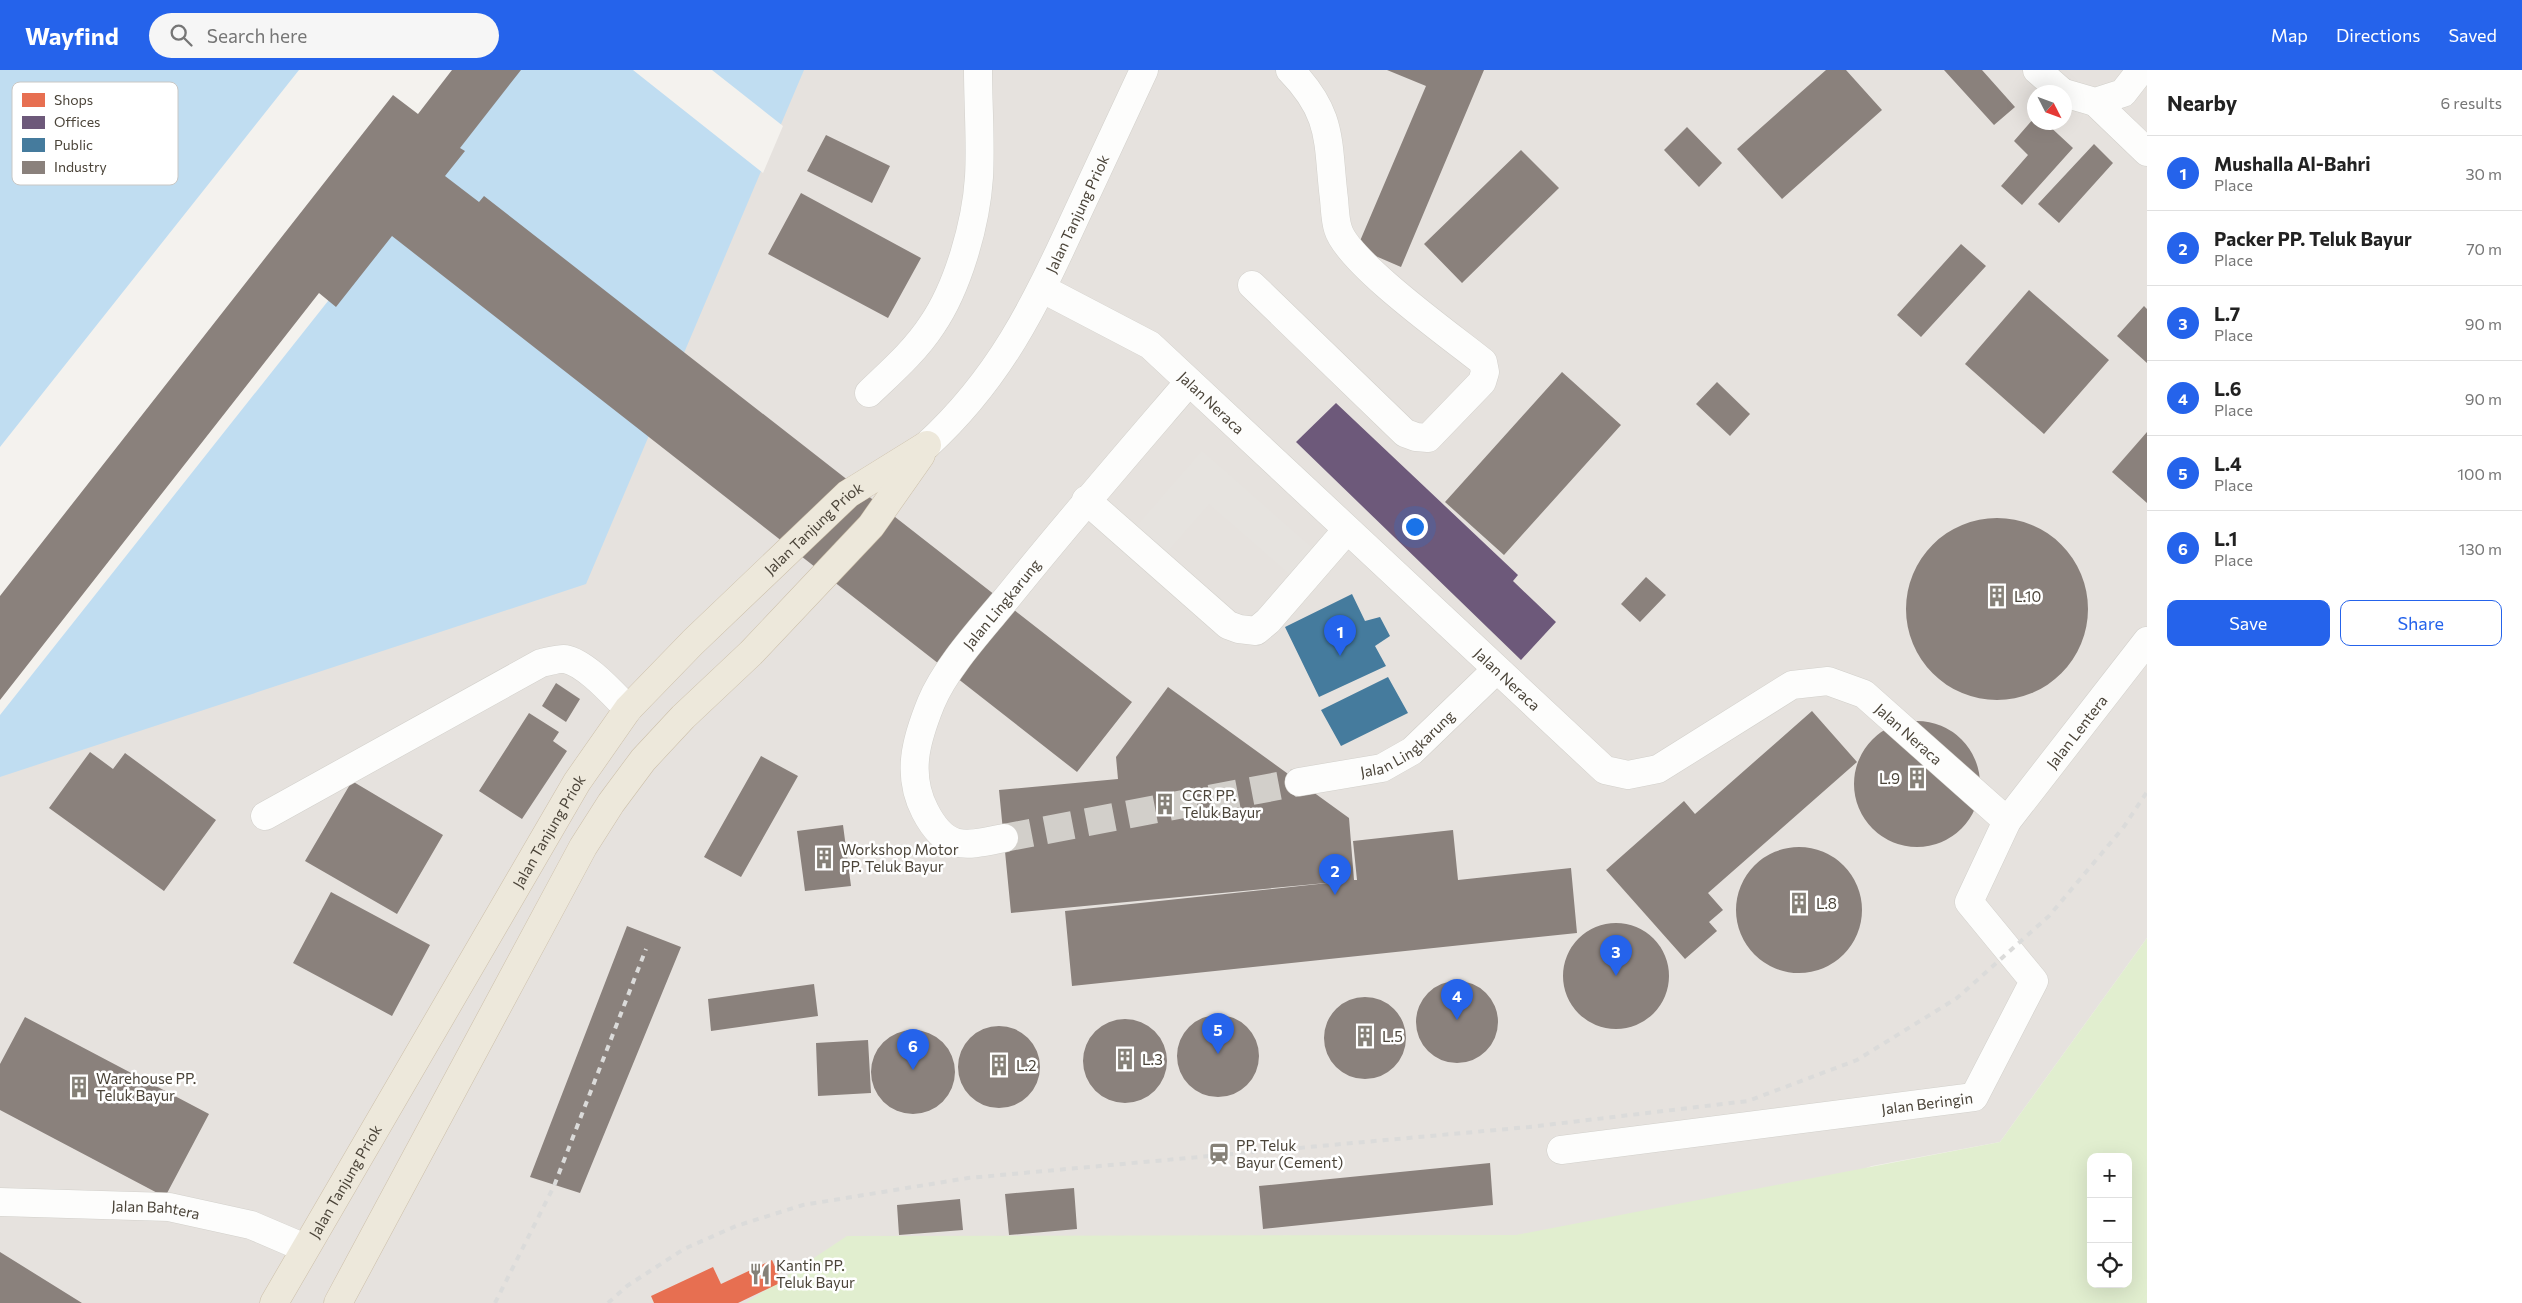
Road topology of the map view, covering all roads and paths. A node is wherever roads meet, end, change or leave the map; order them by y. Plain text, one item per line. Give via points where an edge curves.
1 (978, 70) edge
2 (1144, 70) edge
3 (1290, 70) edge
4 (2037, 70) edge
5 (2140, 70) edge
6 (2054, 85) edge
7 (2072, 96) edge
8 (2095, 102) junction
9 (2147, 152) edge
10 (1252, 284) dead end
11 (1043, 289) junction
12 (1189, 382) junction
13 (870, 392) dead end
14 (927, 445) junction
15 (1086, 500) junction
16 (1346, 531) junction
17 (2147, 642) edge
18 (1496, 670) junction
19 (628, 709) junction
20 (1299, 782) tunnel mouth
21 (265, 816) dead end
22 (2007, 821) junction
23 (1004, 838) tunnel mouth
24 (1561, 1150) dead end
25 (0, 1202) edge
26 (305, 1248) junction
27 (274, 1303) edge
28 (338, 1303) edge

1 - 13 street via 979,178 970,233 951,289 933,324 912,352
2 - 11 street, Jalan Tanjung Priok
3 - 10 street via 1319,106 1329,136 1338,230 1346,246 1366,268 1483,362 1482,382 1428,438 1405,433
4 - 6 street
5 - 8 street via 2123,93
7 - 8 street
8 - 9 street
11 - 12 street, Jalan Neraca via 1150,344
11 - 14 street, Jalan Tanjung Priok via 990,377 956,419
12 - 15 street, Jalan Lingkarung
12 - 16 street, Jalan Neraca
14 - 19 highway, Jalan Tanjung Priok via 848,494
14 - 28 highway, Jalan Tanjung Priok via 871,526 750,653 683,717 643,760 611,803 583,847
15 - 16 street via 1228,625 1239,630 1256,631 1268,621
15 - 23 street, Jalan Lingkarung via 962,653 932,701 916,751 913,776 935,829 947,839 967,845
16 - 18 street, Jalan Neraca
17 - 22 street, Jalan Lentera
18 - 20 street, Jalan Lingkarung via 1412,751 1382,768
18 - 22 street, Jalan Neraca via 1605,770 1628,775 1658,769 1792,685 1828,681 1864,694
19 - 21 street via 597,679 565,659 541,663
19 - 26 highway, Jalan Tanjung Priok via 577,782
22 - 24 street, Jalan Beringin via 1969,902 2034,981 1974,1096
25 - 26 street, Jalan Bahtera via 169,1207 251,1224
26 - 27 highway, Jalan Tanjung Priok

